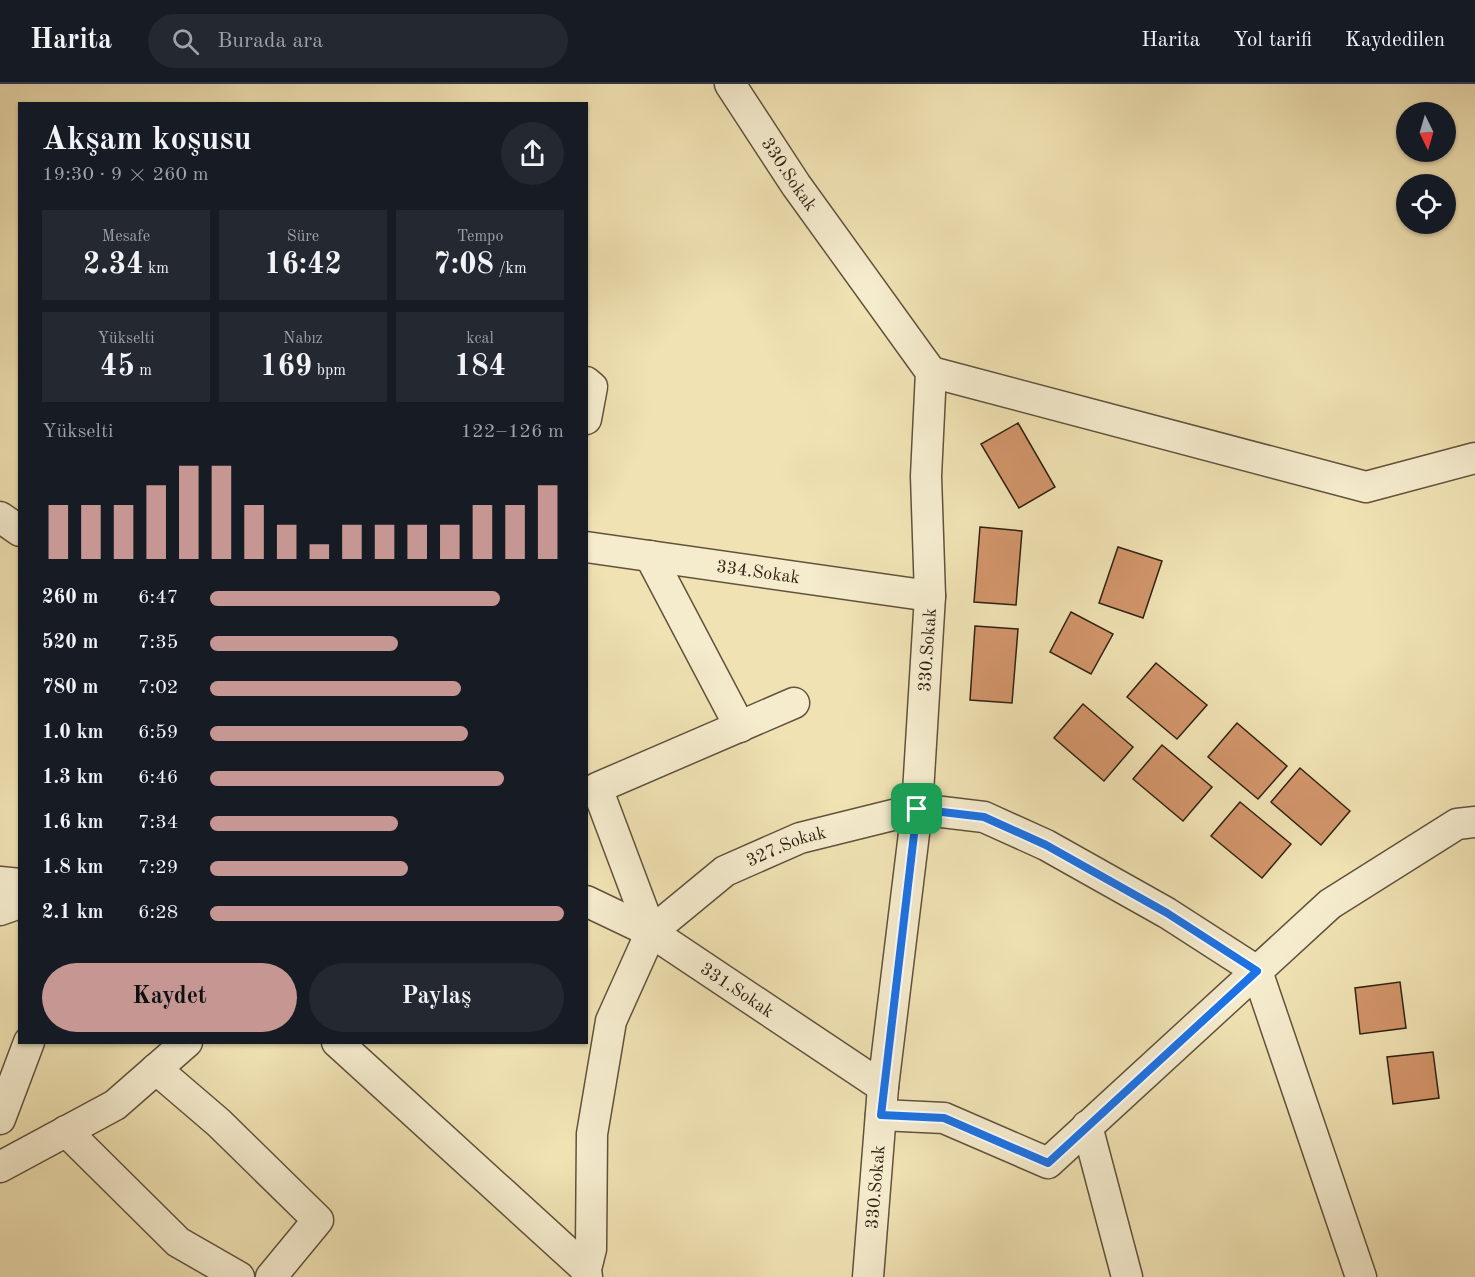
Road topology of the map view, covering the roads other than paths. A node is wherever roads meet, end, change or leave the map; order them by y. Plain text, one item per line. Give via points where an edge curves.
1 (730, 84) edge
2 (931, 372) junction
3 (588, 384) edge
4 (588, 408) edge
5 (1475, 458) edge
6 (0, 518) edge
7 (18, 530) edge
8 (588, 547) edge
9 (650, 556) junction
10 (930, 596) junction
11 (794, 703) dead end
12 (740, 727) junction
13 (917, 809) junction
14 (1475, 822) edge
15 (0, 882) edge
16 (18, 884) edge
17 (588, 903) edge
18 (18, 904) edge
19 (0, 910) edge
20 (651, 932) junction
21 (1257, 971) junction
22 (28, 1044) edge
23 (185, 1044) edge
24 (339, 1044) edge
25 (156, 1069) junction
26 (882, 1101) junction
27 (0, 1119) edge
28 (1087, 1126) junction
29 (66, 1131) junction
30 (0, 1167) edge
31 (586, 1273) edge
32 (239, 1277) edge
33 (271, 1277) edge
34 (868, 1277) edge
35 (1127, 1277) edge
36 (1361, 1277) edge

1 - 2 street, 330.Sokak via 796,185
2 - 5 street via 1365,487
2 - 10 street, 330.Sokak via 926,476
3 - 4 street via 592,387
6 - 7 street
8 - 9 street, 334.Sokak
9 - 10 street, 334.Sokak
9 - 12 street
10 - 13 street, 330.Sokak
11 - 12 street
12 - 20 street via 597,788
13 - 20 street, 327.Sokak via 800,838 724,871
13 - 21 street, 327.Sokak via 984,817 1046,845 1167,913
13 - 26 street, 330.Sokak
14 - 21 street via 1457,824 1330,904
15 - 16 street
17 - 20 street, 331.Sokak
18 - 19 street
20 - 26 street, 331.Sokak
20 - 31 street, 327.Sokak via 611,1021 592,1134 591,1249
21 - 28 street
21 - 36 street
22 - 27 street
23 - 25 street
24 - 31 street
25 - 29 street via 115,1105
25 - 33 street via 219,1123 318,1220
26 - 28 street via 944,1118 1048,1163
26 - 34 street, 330.Sokak
28 - 35 street
29 - 30 street
29 - 32 street via 178,1242

